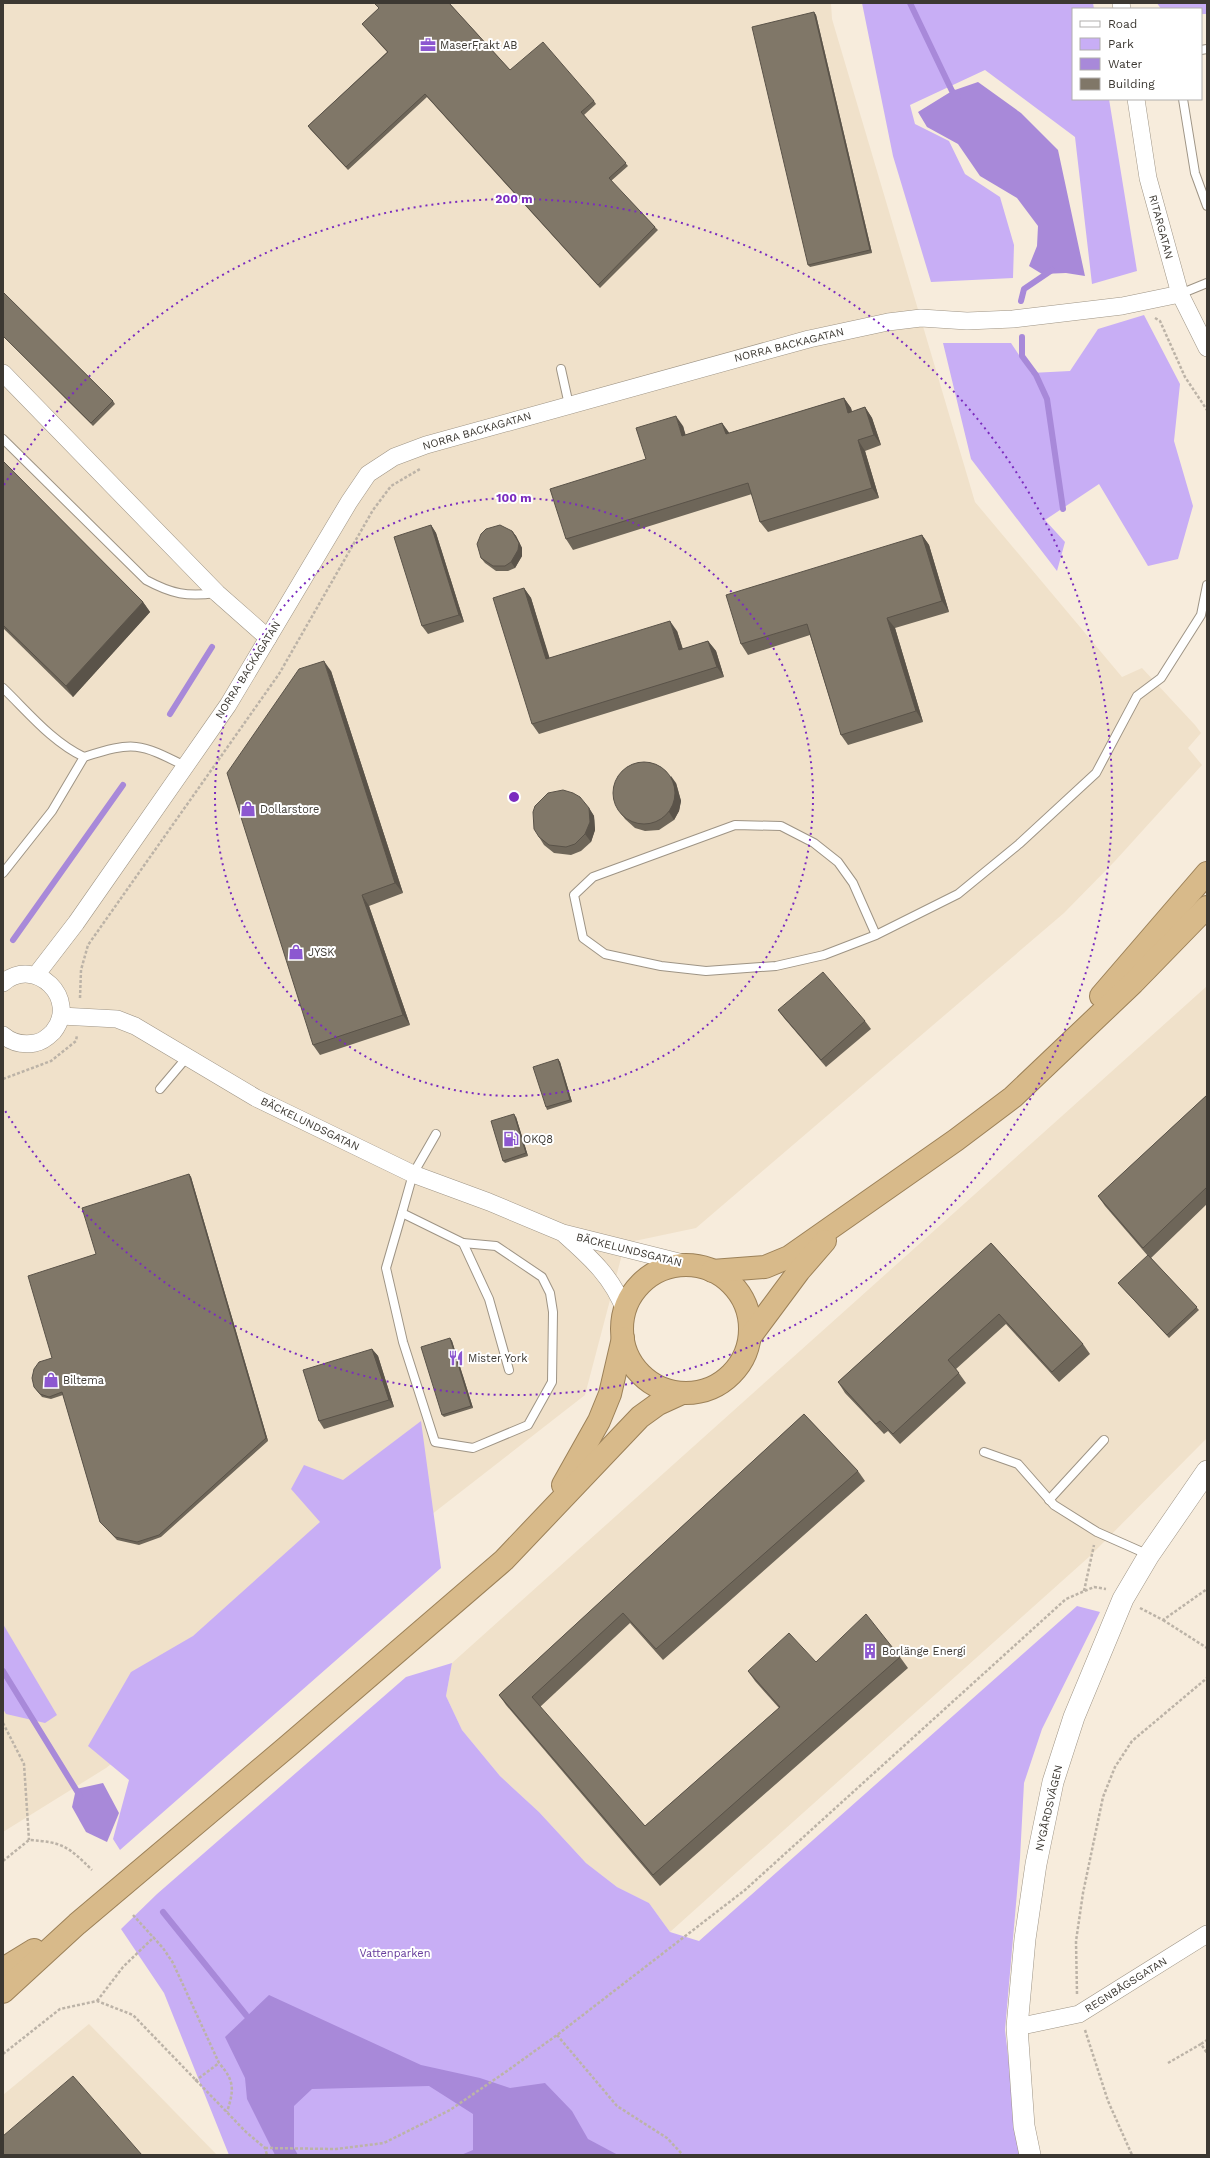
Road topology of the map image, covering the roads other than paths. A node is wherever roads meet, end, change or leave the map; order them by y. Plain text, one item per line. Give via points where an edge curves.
1 (1136, 100) edge
2 (1183, 100) edge
3 (1207, 206) edge
4 (1207, 283) edge
5 (1180, 294) junction
6 (1207, 348) edge
7 (561, 369) dead end
8 (3, 373) edge
9 (569, 405) junction
10 (3, 439) edge
11 (1207, 585) edge
12 (217, 593) junction
13 (268, 638) junction
14 (3, 688) edge
15 (84, 757) junction
16 (185, 766) junction
17 (3, 873) edge
18 (1207, 873) edge
19 (1207, 907) edge
20 (876, 935) junction
21 (36, 975) junction
22 (3, 983) edge
23 (61, 1016) junction
24 (4, 1037) edge
25 (188, 1056) junction
26 (160, 1090) dead end
27 (1013, 1097) junction
28 (436, 1134) dead end
29 (413, 1174) junction
30 (402, 1213) junction
31 (843, 1221) junction
32 (563, 1233) junction
33 (463, 1243) junction
34 (704, 1268) junction
35 (625, 1311) junction
36 (750, 1337) junction
37 (623, 1338) junction
38 (509, 1370) dead end
39 (682, 1393) junction
40 (1104, 1440) dead end
41 (984, 1452) dead end
42 (1207, 1471) edge
43 (1049, 1500) junction
44 (545, 1516) junction
45 (1149, 1556) junction
46 (76, 1924) junction
47 (1207, 1934) edge
48 (3, 1969) edge
49 (3, 1992) edge
50 (1017, 2027) junction
51 (1030, 2155) edge

1 - 5 street, RITARGATAN via 1148,178
2 - 3 lane via 1195,173
4 - 5 lane
5 - 6 street, RITARGATAN
5 - 9 street, NORRA BACKAGATAN via 1122,306 1013,319 966,321 921,318 888,322 809,339
7 - 9 lane
8 - 12 street
9 - 13 street, NORRA BACKAGATAN via 426,445 394,457 368,474
10 - 12 lane via 146,580 177,594 196,596
11 - 20 lane via 1201,615 1161,678 1137,696 1096,773 1019,844 958,894
12 - 13 street
13 - 16 street, NORRA BACKAGATAN via 228,705
14 - 15 lane via 50,734 69,750
15 - 16 lane via 116,746 135,745
15 - 17 lane via 52,811
16 - 21 street, NORRA BACKAGATAN via 76,923
18 - 27 highway
19 - 27 highway via 1133,983
20 - 20 lane via 852,883 838,862 814,843 781,826 735,825 593,877 574,895 583,938 605,954 661,966 706,971 776,966 824,955
21 - 22 street via 16,975
21 - 23 street via 45,979 59,995 62,1005
23 - 24 street via 57,1027 39,1042 27,1044
23 - 25 street, BÄCKELUNDSGATAN via 117,1019 136,1026
25 - 26 lane
25 - 29 street, BÄCKELUNDSGATAN via 256,1098
27 - 31 highway
28 - 29 lane
29 - 30 lane
29 - 32 street, BÄCKELUNDSGATAN
30 - 33 lane
30 - 33 lane via 386,1268 403,1342 435,1442 473,1448 528,1425 552,1382 553,1312 550,1293 542,1277 496,1246
31 - 34 highway via 789,1257 765,1267
31 - 36 highway via 799,1271
32 - 34 street, BÄCKELUNDSGATAN
32 - 35 street, BÄCKELUNDSGATAN via 606,1274 619,1293
33 - 38 lane via 489,1299
34 - 35 highway via 677,1266 660,1271 645,1281 633,1294
34 - 36 highway via 724,1277 742,1297 750,1323
35 - 37 highway
36 - 39 highway via 743,1360 727,1378 706,1390
37 - 39 highway via 633,1365 643,1376 668,1390
37 - 44 highway via 610,1394 599,1421
39 - 44 highway via 658,1404 640,1417
40 - 43 lane
41 - 43 lane via 1018,1464
42 - 45 street, NYGÅRDSVÄGEN
43 - 45 lane via 1097,1532
44 - 46 highway via 504,1560
45 - 50 street, NYGÅRDSVÄGEN via 1123,1599 1074,1717 1052,1782 1025,1939
46 - 48 highway
46 - 49 highway
47 - 50 street, REGNBÅGSGATAN via 1079,2014
50 - 51 street, NYGÅRDSVÄGEN via 1024,2126

